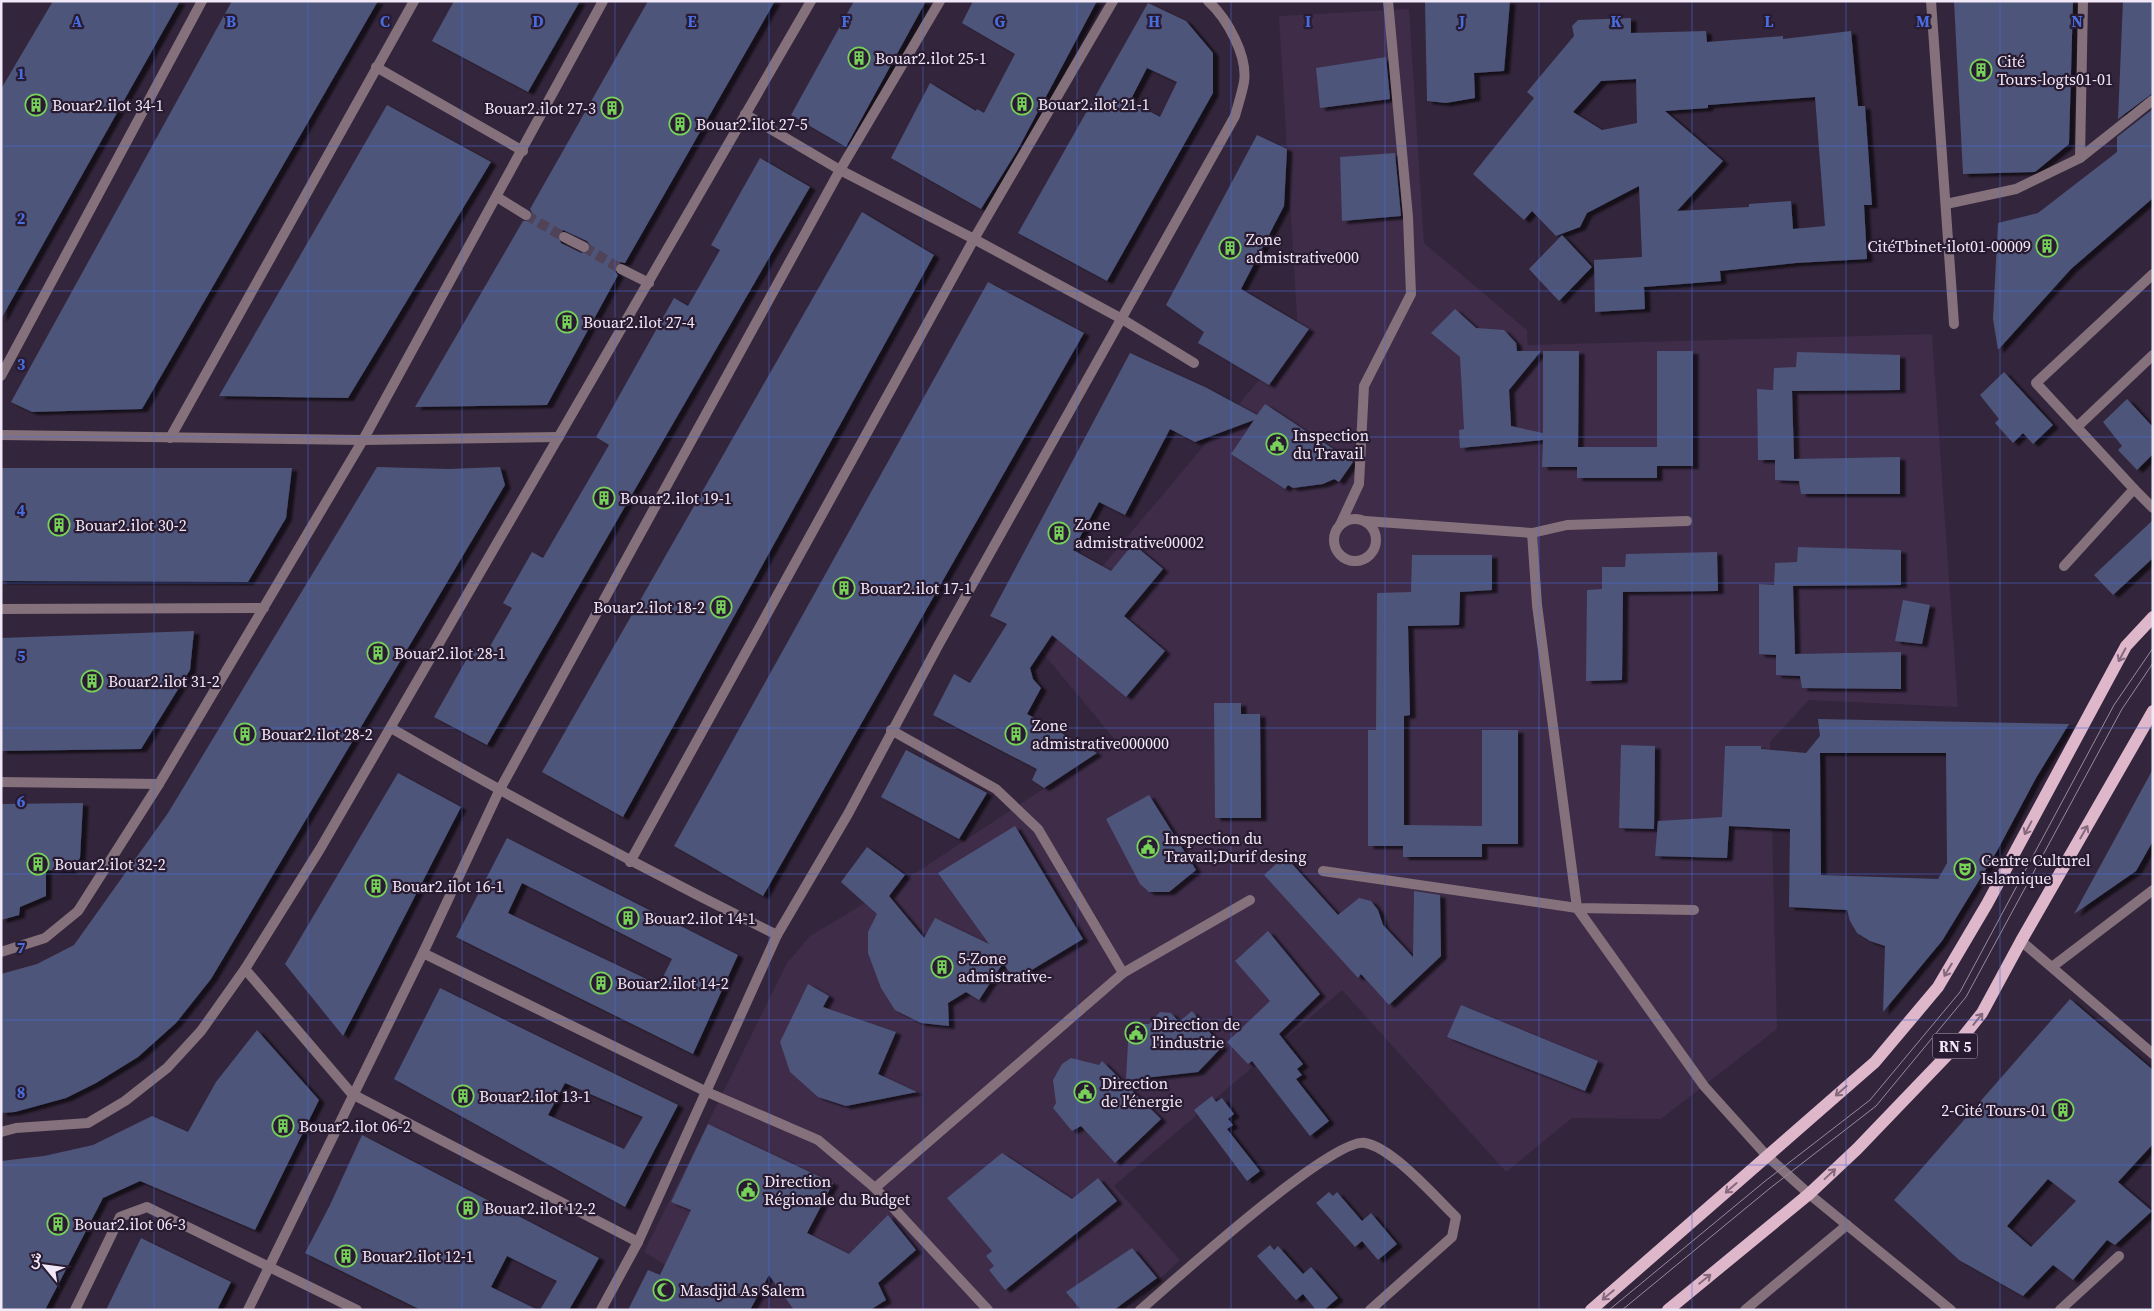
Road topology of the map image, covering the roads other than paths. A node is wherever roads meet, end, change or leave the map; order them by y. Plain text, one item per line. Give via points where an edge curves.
1 (202, 1) edge
2 (414, 1) edge
3 (603, 1) edge
4 (810, 1) edge
5 (940, 1) edge
6 (1113, 1) edge
7 (1208, 1) edge
8 (1388, 1) edge
9 (1931, 1) edge
10 (2083, 1) edge
11 (376, 67) junction
12 (2153, 100) edge
13 (745, 114) junction
14 (523, 151) junction
15 (2080, 158) junction
16 (840, 170) junction
17 (497, 197) junction
18 (1946, 204) junction
19 (526, 215) tunnel mouth
20 (564, 237) tunnel mouth
21 (974, 239) junction
22 (584, 247) tunnel mouth
23 (621, 269) tunnel mouth
24 (2153, 274) edge
25 (649, 283) junction
26 (1122, 319) junction
27 (1954, 324) dead end
28 (2153, 355) edge
29 (1194, 362) dead end
30 (1, 376) edge
31 (2077, 427) junction
32 (1, 435) edge
33 (559, 437) junction
34 (170, 438) junction
35 (363, 440) junction
36 (2134, 488) junction
37 (2153, 508) edge
38 (1365, 521) junction
39 (1686, 522) dead end
40 (1340, 525) junction
41 (1532, 533) junction
42 (2064, 566) dead end
43 (264, 608) junction
44 (1, 609) edge
45 (2153, 618) edge
46 (2153, 711) edge
47 (391, 728) junction
48 (891, 730) junction
49 (1, 782) edge
50 (158, 784) junction
51 (499, 790) junction
52 (630, 862) junction
53 (1322, 871) dead end
54 (2153, 890) edge
55 (1250, 900) dead end
56 (1577, 908) junction
57 (1694, 910) dead end
58 (777, 935) junction
59 (2021, 941) junction
60 (1, 952) edge
61 (423, 953) junction
62 (2052, 967) junction
63 (246, 968) junction
64 (1123, 973) junction
65 (2153, 1054) edge
66 (707, 1092) junction
67 (352, 1094) junction
68 (1, 1132) edge
69 (1767, 1156) junction
70 (875, 1188) junction
71 (1809, 1194) junction
72 (1847, 1225) junction
73 (638, 1242) junction
74 (2119, 1256) dead end
75 (268, 1267) junction
76 (75, 1310) edge
77 (248, 1310) edge
78 (357, 1310) edge
79 (601, 1310) edge
80 (988, 1310) edge
81 (1140, 1310) edge
82 (1370, 1310) edge
83 (1591, 1310) edge
84 (1668, 1310) edge
85 (1745, 1310) edge
86 (1951, 1310) edge
87 (2060, 1310) edge

1 - 30 street
2 - 11 street
3 - 14 street
4 - 13 street
5 - 16 street
6 - 21 street
7 - 26 street via 1238,43 1244,80 1235,116
8 - 40 street via 1408,217 1411,294 1364,386 1359,484
9 - 18 street
10 - 15 street
11 - 14 street
11 - 34 street
12 - 15 street
13 - 16 street
13 - 25 street
14 - 17 street
15 - 18 street via 2016,189
16 - 21 street
16 - 51 street
17 - 19 street
17 - 35 street
18 - 27 street
20 - 22 street
21 - 26 street
21 - 52 street
23 - 25 street
24 - 31 street via 2036,383
25 - 33 street
26 - 29 street
26 - 48 street
28 - 31 street
31 - 36 street
32 - 34 street
33 - 35 street
33 - 47 street
34 - 35 street
35 - 43 street
36 - 37 street
36 - 42 street
38 - 40 street via 1352,518
38 - 40 street via 1375,531 1376,545 1368,557 1355,562 1341,557 1337,551 1334,537
38 - 41 street
39 - 41 street via 1568,525
41 - 56 street via 1537,605
43 - 44 street
43 - 50 street
45 -> 69 main road via 2126,646 1987,904 1938,986 1875,1062
59 -> 46 main road, RN 5
47 - 51 street
47 - 63 street
48 - 58 street via 848,814
48 - 64 street via 996,789 1038,829
49 - 50 street
50 - 60 street via 78,911 45,938
51 - 52 street
51 - 61 street
52 - 58 street
53 - 56 street
54 - 62 street
55 - 64 street
56 - 57 street
56 - 69 street via 1704,1086
58 - 66 street
59 - 62 street
71 -> 59 main road, RN 5 via 1857,1150 1977,1020
61 - 66 street
61 - 67 street
62 - 65 street
63 - 67 street
63 - 68 street via 201,1031 167,1068 125,1101 88,1122
64 - 70 street
66 - 70 street via 818,1140
66 - 73 street
67 - 73 street
67 - 75 street
69 - 71 street
69 -> 83 main road
70 - 80 street
71 - 72 street
84 -> 71 main road, RN 5
72 - 85 street
72 - 86 street
73 - 79 street
74 - 87 street
75 - 76 street via 147,1207 120,1217
75 - 77 street
75 - 78 street
81 - 82 street via 1303,1174 1348,1145 1365,1143 1389,1153 1456,1217 1452,1237

